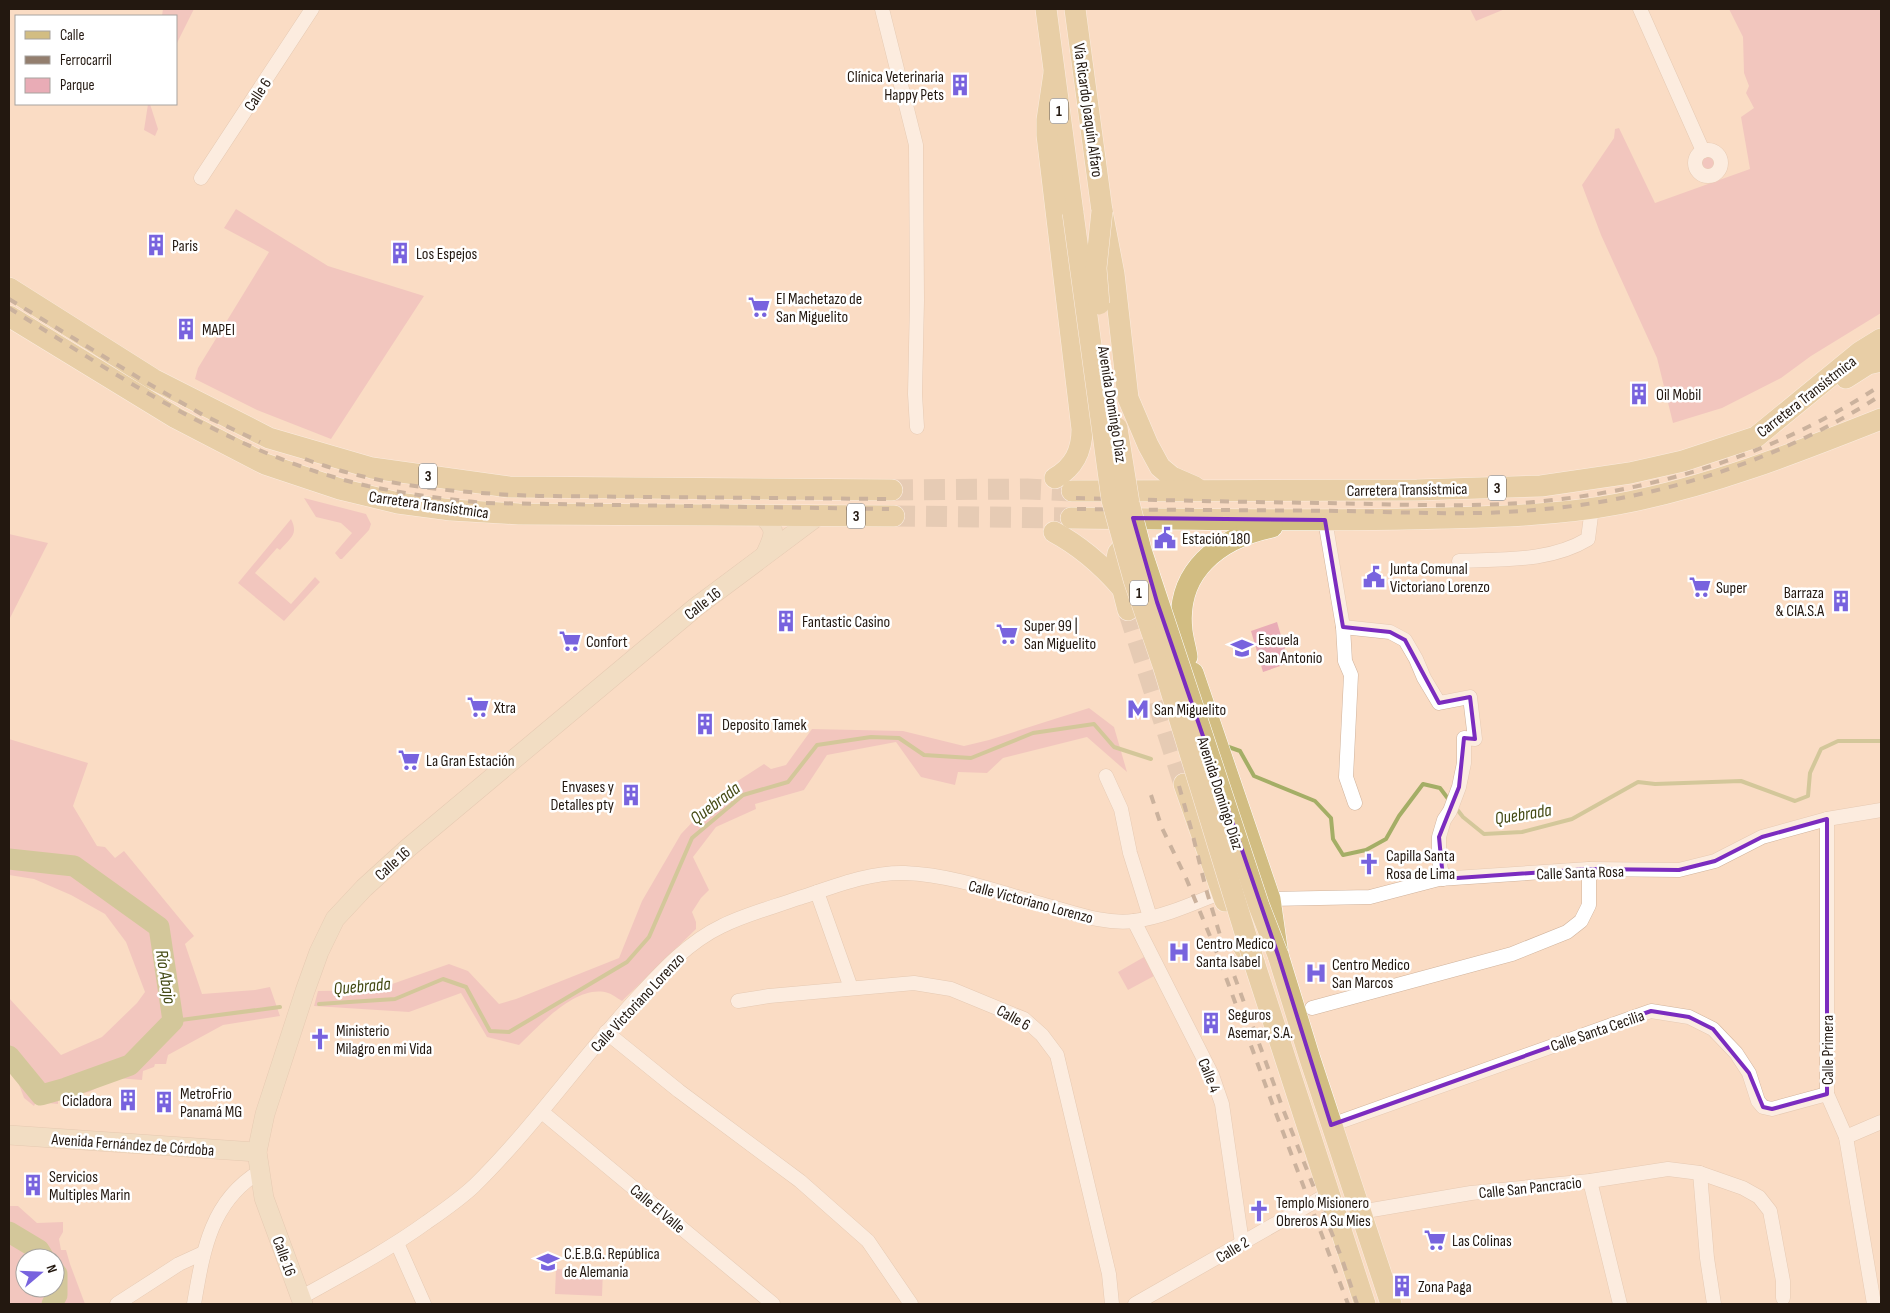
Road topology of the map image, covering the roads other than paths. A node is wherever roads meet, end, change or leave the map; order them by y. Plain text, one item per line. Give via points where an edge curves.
1 (312, 9) edge
2 (882, 9) edge
3 (1046, 9) edge
4 (1075, 9) edge
5 (1640, 9) edge
6 (1054, 73) junction
7 (1703, 151) dead end
8 (201, 178) dead end
9 (1102, 212) junction
10 (1073, 213) joint
11 (9, 288) edge
12 (9, 316) edge
13 (1881, 339) edge
14 (1881, 361) edge
15 (1128, 398) junction
16 (1881, 410) edge
17 (1082, 418) junction
18 (1881, 419) edge
19 (917, 427) dead end
20 (1756, 436) junction
21 (1810, 448) junction
22 (892, 490) tunnel mouth
23 (1210, 490) junction
24 (1592, 508) junction
25 (762, 515) junction
26 (819, 515) junction
27 (894, 516) tunnel mouth
28 (1071, 518) tunnel mouth
29 (1304, 520) junction
30 (1325, 520) junction
31 (1054, 532) tunnel mouth
32 (766, 553) junction
33 (1459, 561) dead end
34 (1122, 588) junction
35 (1128, 610) tunnel mouth
36 (1343, 627) junction
37 (1187, 657) junction
38 (1106, 776) dead end
39 (1184, 784) tunnel mouth
40 (1356, 803) dead end
41 (1881, 810) edge
42 (1827, 819) junction
43 (1589, 869) junction
44 (1443, 878) junction
45 (817, 892) junction
46 (1222, 892) junction
47 (1270, 899) junction
48 (1150, 917) junction
49 (1134, 921) junction
50 (1278, 955) junction
51 (1254, 962) junction
52 (851, 988) junction
53 (738, 1002) dead end
54 (1312, 1008) dead end
55 (606, 1032) junction
56 (1828, 1094) junction
57 (542, 1112) junction
58 (1881, 1122) edge
59 (1332, 1125) junction
60 (9, 1135) edge
61 (1846, 1137) junction
62 (257, 1152) junction
63 (259, 1172) junction
64 (1700, 1173) junction
65 (1590, 1181) junction
66 (1328, 1194) junction
67 (1360, 1212) junction
68 (1242, 1243) junction
69 (397, 1244) junction
70 (203, 1253) junction
71 (1783, 1298) dead end
72 (302, 1301) edge
73 (1363, 1301) edge
74 (117, 1304) edge
75 (194, 1304) edge
76 (424, 1304) edge
77 (773, 1304) edge
78 (911, 1304) edge
79 (1112, 1304) edge
80 (1135, 1304) edge
81 (1390, 1304) edge
82 (1620, 1304) edge
83 (1714, 1304) edge
84 (1874, 1304) edge

1 - 8 street, Calle 6
2 - 19 street via 916,145
3 - 6 main road, Vía Ricardo Joaquín Alfaro / 1
4 - 9 main road, Vía Ricardo Joaquín Alfaro / 1
5 - 7 street
6 - 10 main road, Vía Ricardo Joaquín Alfaro / 1
6 - 17 main road via 1047,135
9 - 15 main road via 1114,274
9 - 50 main road, Avenida Domingo Díaz, bridge via 1097,286 1129,503 1157,602
10 - 51 main road, Avenida Domingo Díaz / 1, bridge via 1112,500
11 - 22 main road, Carretera Transístmica / 3 via 153,379 269,438 372,468 509,487
12 - 25 main road, Carretera Transístmica / 3 via 176,418 265,464 340,489 452,510 519,514
13 - 20 main road, Carretera Transístmica / 3 via 1860,352
14 - 20 main road via 1861,368 1810,406
15 - 17 main road via 1122,421 1116,428 1096,431
15 - 23 main road via 1148,445 1164,472 1190,486
16 - 21 main road
17 - 23 main road, Carretera Transístmica / 3 via 1078,454 1063,484
18 - 21 main road, Carretera Transístmica / 3
20 - 23 main road, Carretera Transístmica / 3 via 1683,461 1541,486 1417,490
21 - 24 main road, Carretera Transístmica / 3 via 1699,485
24 - 30 main road, Carretera Transístmica / 3 via 1472,518
24 - 33 street via 1588,539 1578,545 1544,556
25 - 26 main road, Carretera Transístmica / 3
25 - 32 main road via 768,520 774,535
26 - 27 main road, Carretera Transístmica / 3
26 - 32 main road, Calle 16
28 - 29 main road, Carretera Transístmica / 3
29 - 30 main road, Carretera Transístmica / 3
29 - 37 main road via 1235,538 1205,560 1190,583 1183,604 1182,630
30 - 36 street
31 - 34 main road via 1096,561
32 - 62 main road, Calle 16 via 696,607 408,848 349,903 335,920 319,952 265,1114
34 - 35 main road
34 - 37 main road via 1116,563 1118,553 1133,542 1147,544
36 - 40 street via 1345,661 1351,675 1346,777
36 - 44 street via 1390,632 1405,640 1439,703 1470,697 1475,739 1464,738 1464,763 1456,796 1439,837
37 - 47 main road
38 - 48 street via 1121,809 1130,853
39 - 46 main road
41 - 42 street, Calle Santa Rosa
42 - 43 street, Calle Santa Rosa via 1762,836 1715,862 1679,870
42 - 56 street, Calle Primera
43 - 44 street, Calle Santa Rosa
43 - 54 street via 1589,905 1581,921 1567,932 1512,954
44 - 47 street, Calle Santa Rosa via 1370,897
45 - 49 street, Calle Victoriano Lorenzo via 862,878 906,873 973,884 1087,917
45 - 52 street
45 - 55 street, Calle Victoriano Lorenzo via 722,926 700,939 653,981
46 - 48 street, Calle Victoriano Lorenzo
46 - 51 main road via 1236,933
47 - 50 main road
48 - 49 street, Calle Victoriano Lorenzo
49 - 68 street, Calle 4 via 1208,1067 1222,1104
50 - 59 main road, Avenida Domingo Díaz
51 - 66 main road, Avenida Domingo Díaz
52 - 53 street, Calle 6
52 - 79 street, Calle 6 via 914,983 951,989 1024,1019 1042,1035 1056,1055 1109,1274
55 - 57 street, Calle Victoriano Lorenzo
55 - 78 street via 807,1187 868,1241
56 - 59 street, Calle Santa Cecilia via 1772,1108 1763,1107 1749,1073 1736,1053 1713,1029 1689,1017 1651,1011
56 - 61 street, Calle Primera
57 - 69 street, Calle Victoriano Lorenzo via 472,1188
57 - 77 street, Calle El Valle
58 - 61 street
59 - 67 main road, Avenida Domingo Díaz
60 - 62 main road, Avenida Fernández de Córdoba
61 - 84 street, Calle Primera
62 - 63 main road, Calle 16
63 - 70 street via 244,1181 224,1205
63 - 72 main road, Calle 16 via 264,1198
64 - 65 street, Calle San Pancracio via 1668,1169
64 - 71 street, Calle San Pancracio via 1743,1188 1759,1197 1770,1210 1783,1280
64 - 83 street
65 - 67 street, Calle San Pancracio via 1471,1193
65 - 82 street
66 - 68 street, Calle 2
66 - 73 main road, Avenida Domingo Díaz
67 - 81 main road, Avenida Domingo Díaz
68 - 80 street, Calle 2
69 - 72 street, Calle Victoriano Lorenzo
69 - 76 street
70 - 74 street via 179,1264
70 - 75 street

